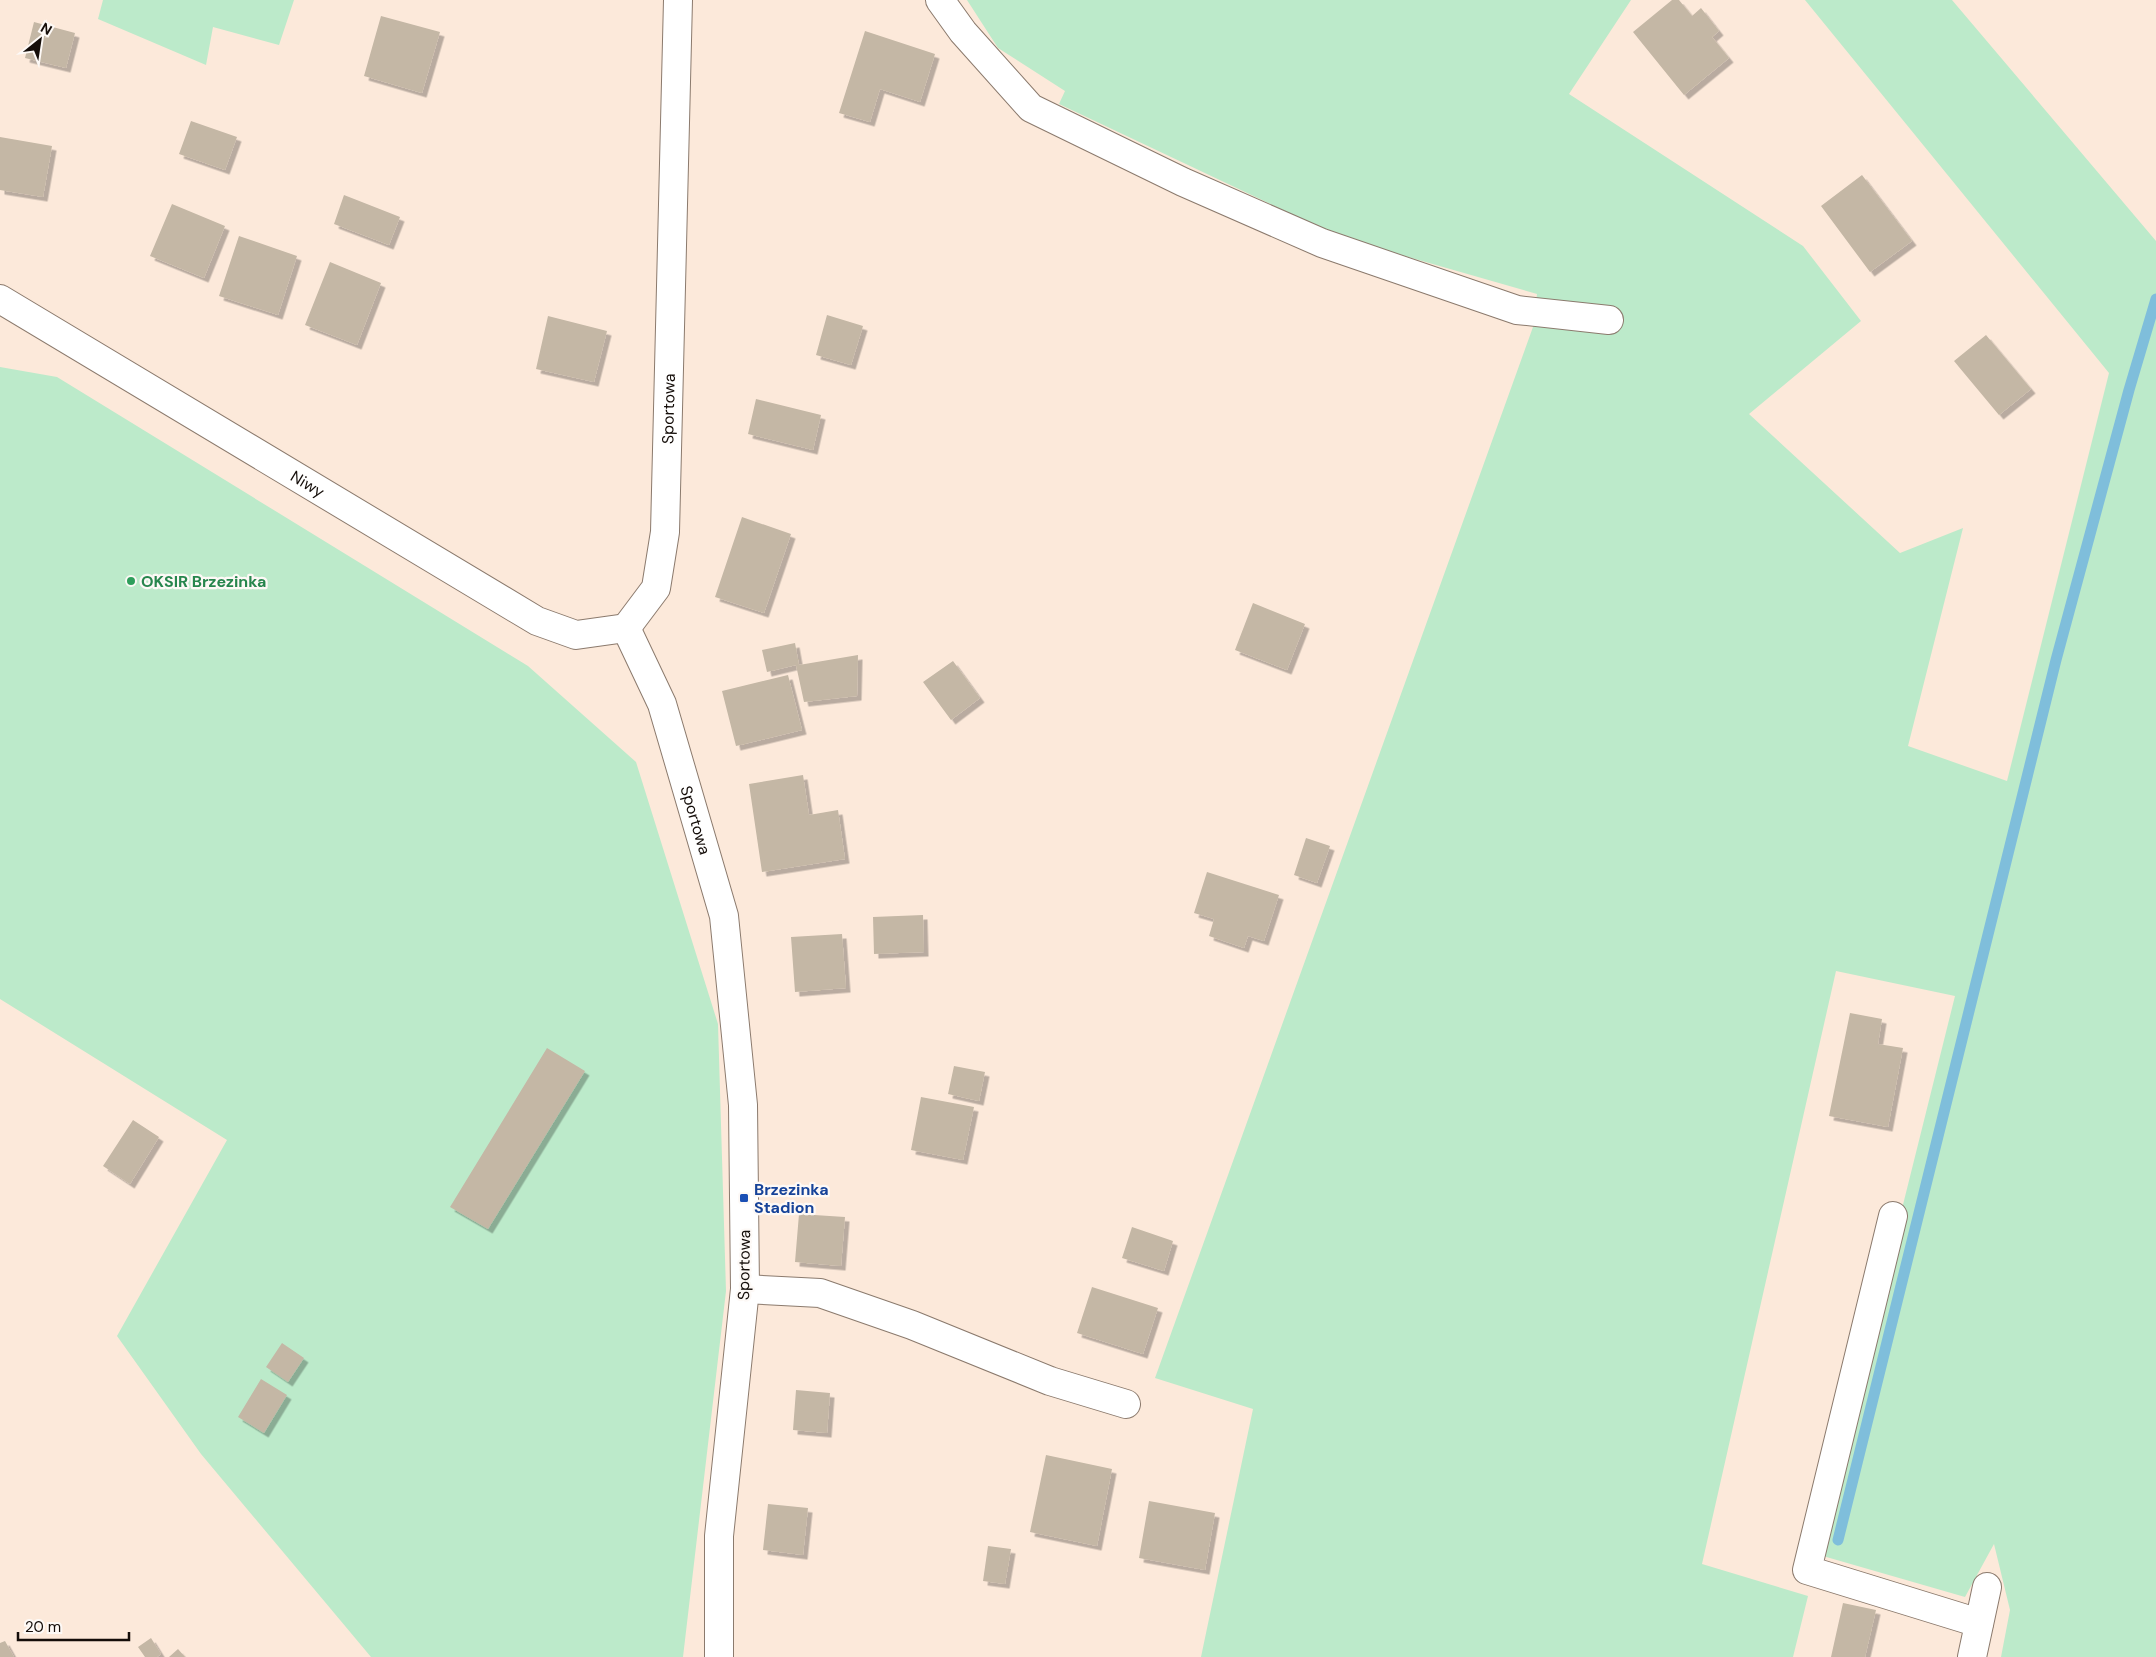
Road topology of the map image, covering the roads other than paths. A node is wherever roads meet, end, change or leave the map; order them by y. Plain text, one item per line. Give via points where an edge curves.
1 (678, 0) edge
2 (940, 0) edge
3 (0, 299) edge
4 (1609, 320) dead end
5 (626, 628) junction
6 (1893, 1216) dead end
7 (745, 1289) junction
8 (1126, 1404) dead end
9 (1987, 1587) dead end
10 (1979, 1623) junction
11 (719, 1657) edge
12 (1972, 1657) edge

1 - 5 street, Sportowa via 665,532 656,588
2 - 4 street via 963,32 1031,108 1183,182 1322,243 1518,310
3 - 5 street, Niwy via 537,621 576,635
5 - 7 street, Sportowa via 662,704 724,916 743,1105
6 - 10 street via 1807,1570
7 - 8 street via 820,1293 912,1325 1050,1382
7 - 11 street, Sportowa via 719,1536
9 - 10 street
10 - 12 street

